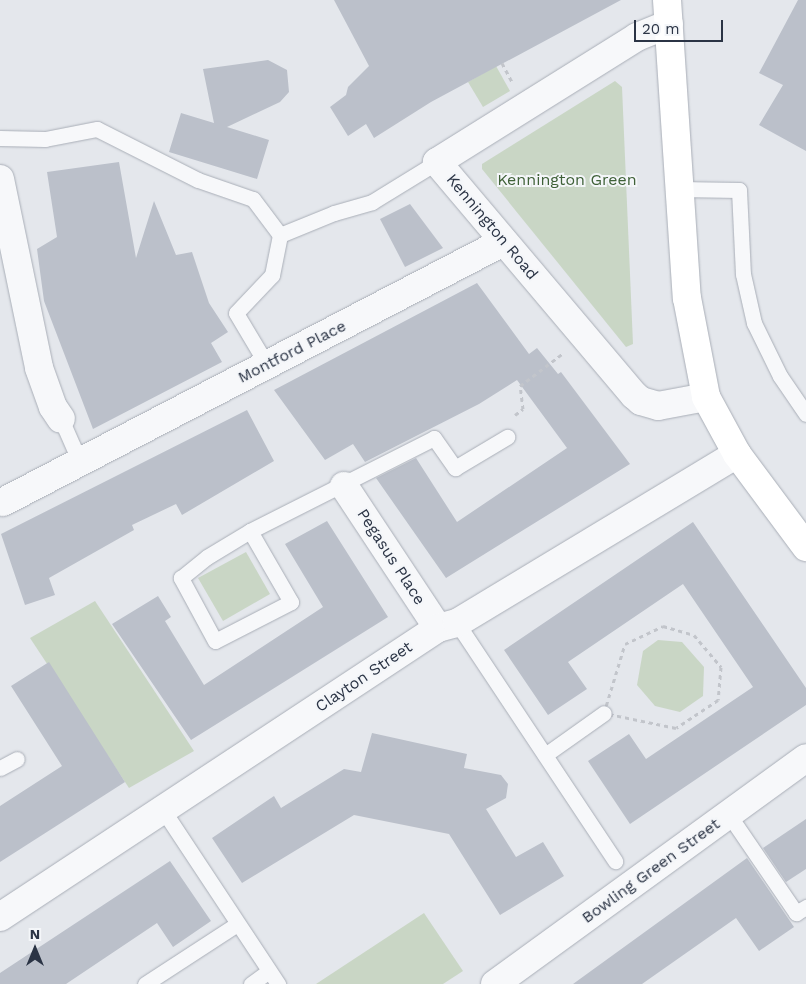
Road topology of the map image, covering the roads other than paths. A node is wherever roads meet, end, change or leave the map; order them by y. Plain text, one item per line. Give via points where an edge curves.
1 (668, 12) edge
2 (0, 138) edge
3 (437, 162) junction
4 (0, 179) edge
5 (678, 189) junction
6 (280, 235) junction
7 (503, 242) junction
8 (267, 365) junction
9 (706, 398) junction
10 (806, 414) edge
11 (62, 419) joint
12 (507, 437) road end
13 (737, 454) junction
14 (80, 462) junction
15 (344, 486) junction
16 (3, 502) dead end
17 (250, 531) junction
18 (806, 547) edge
19 (447, 626) junction
20 (604, 713) road end
21 (545, 755) junction
22 (806, 758) edge
23 (17, 759) dead end
24 (0, 768) edge
25 (163, 810) junction
26 (729, 815) junction
27 (615, 861) dead end
28 (806, 907) edge
29 (1, 916) edge
30 (237, 924) junction
31 (269, 971) junction
32 (144, 984) edge
33 (251, 984) edge
34 (278, 984) edge
35 (496, 984) edge

1 - 3 street, Kennington Road via 637,37
1 - 5 highway, Kennington Road
2 - 6 lane via 45,140 97,129 198,180 253,199
3 - 6 lane via 372,202
3 - 7 street, Kennington Road
4 - 11 street via 39,368 53,407
5 - 9 highway, Kennington Road via 687,298
5 - 10 lane via 739,190 742,274 754,323 780,376
6 - 8 lane via 272,275 236,314
7 - 8 street, Montford Place
7 - 9 street, Kennington Road via 641,401 658,406
8 - 14 street, Montford Place
9 - 13 highway, Kennington Road
11 - 14 lane
12 - 15 lane via 455,468 434,438
13 - 18 highway, Kennington Road
13 - 19 street, Clayton Street
14 - 16 street, Montford Place
15 - 17 lane
15 - 19 street, Pegasus Place
17 - 17 lane via 291,602 216,641 181,578 207,557
19 - 21 lane
19 - 25 street, Clayton Street
20 - 21 lane
21 - 27 lane
22 - 26 street, Bowling Green Street
23 - 24 lane
25 - 29 street, Clayton Street
25 - 30 lane
26 - 28 lane via 796,913
26 - 35 street, Bowling Green Street
30 - 31 lane
30 - 32 lane
31 - 33 lane
31 - 34 lane

